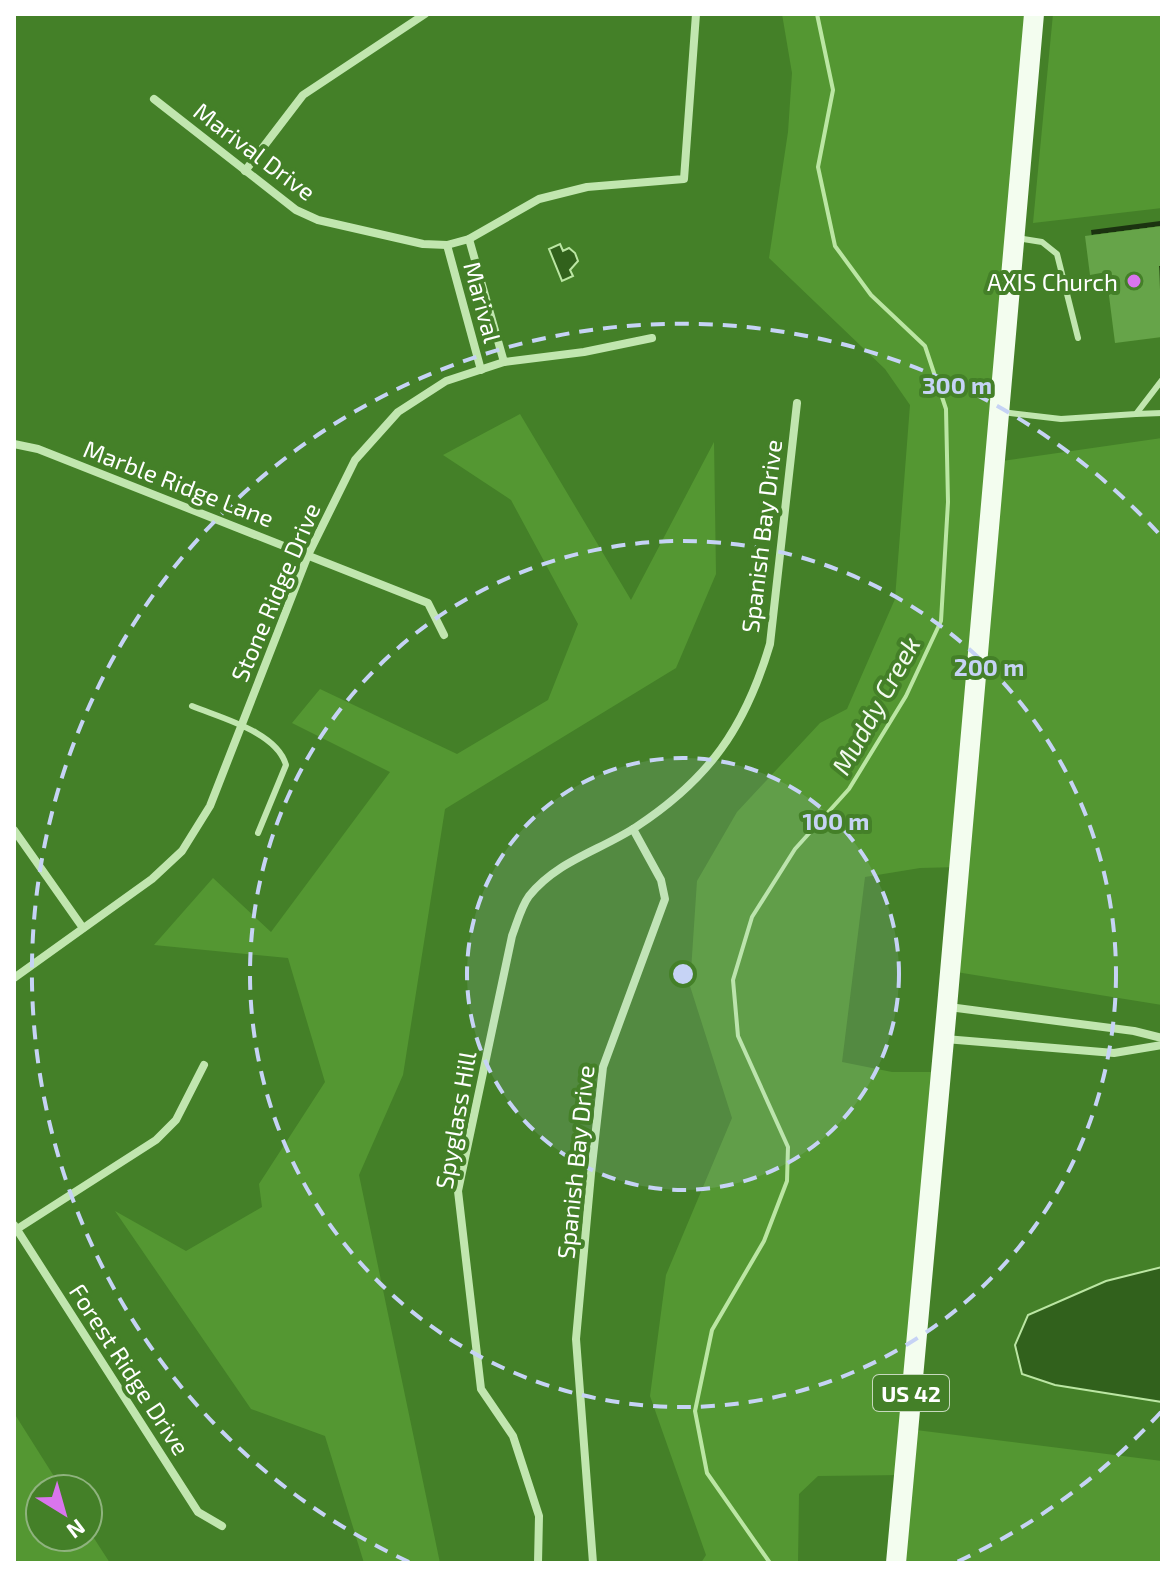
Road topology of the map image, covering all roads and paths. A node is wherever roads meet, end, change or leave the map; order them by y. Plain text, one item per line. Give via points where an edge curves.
1 (425, 14) edge
2 (696, 14) edge
3 (1034, 14) edge
4 (154, 99) dead end
5 (245, 171) junction
6 (1014, 237) junction
7 (469, 239) junction
8 (447, 245) junction
9 (652, 338) dead end
10 (1078, 338) dead end
11 (504, 362) junction
12 (481, 370) junction
13 (1162, 380) edge
14 (797, 403) dead end
15 (999, 411) junction
16 (1162, 413) edge
17 (1136, 414) junction
18 (14, 444) edge
19 (308, 555) junction
20 (444, 635) dead end
21 (192, 706) dead end
22 (241, 726) junction
23 (633, 829) junction
24 (14, 830) edge
25 (258, 833) dead end
26 (83, 928) junction
27 (14, 978) edge
28 (947, 1007) junction
29 (1162, 1038) edge
30 (944, 1039) junction
31 (1162, 1045) edge
32 (204, 1065) dead end
33 (15, 1228) edge
34 (222, 1526) dead end
35 (538, 1563) edge
36 (593, 1563) edge
37 (896, 1563) edge

1 - 5 street via 303,95
2 - 7 street, Marival Drive via 684,179 587,187 539,199
3 - 6 main road, US 42
4 - 5 street, Marival Drive
5 - 8 street, Marival Drive via 318,220
6 - 10 lane via 1042,242 1057,254
6 - 15 main road, US 42
7 - 8 street, Marival Drive
7 - 11 street, Marival
8 - 12 street, Marival
9 - 11 street, Stone Ridge Drive
11 - 12 street, Stone Ridge Drive
12 - 19 street, Stone Ridge Drive via 446,381 398,412 355,460
13 - 17 lane
14 - 23 street, Spanish Bay Drive via 770,644 760,676 731,737 704,772
15 - 17 lane via 1061,419
15 - 28 main road, US 42
16 - 17 lane
18 - 19 street, Marble Ridge Lane
19 - 20 street, Marble Ridge Lane via 428,603
19 - 22 street, Stone Ridge Drive
21 - 22 lane
22 - 25 lane via 275,743 286,765
22 - 26 street, Stone Ridge Drive via 210,806 182,851
23 - 35 street, Spyglass Hill via 554,870 527,898 512,936 458,1191 481,1389 513,1436 539,1516
23 - 36 street, Spanish Bay Drive via 661,880 665,899 603,1067 592,1159 576,1339
24 - 26 street
26 - 27 street, Stone Ridge Drive
28 - 29 street
28 - 30 main road, US 42
30 - 31 street via 1114,1053
30 - 37 main road, US 42
32 - 33 street via 176,1120 156,1140
33 - 34 street, Forest Ridge Drive via 198,1512

